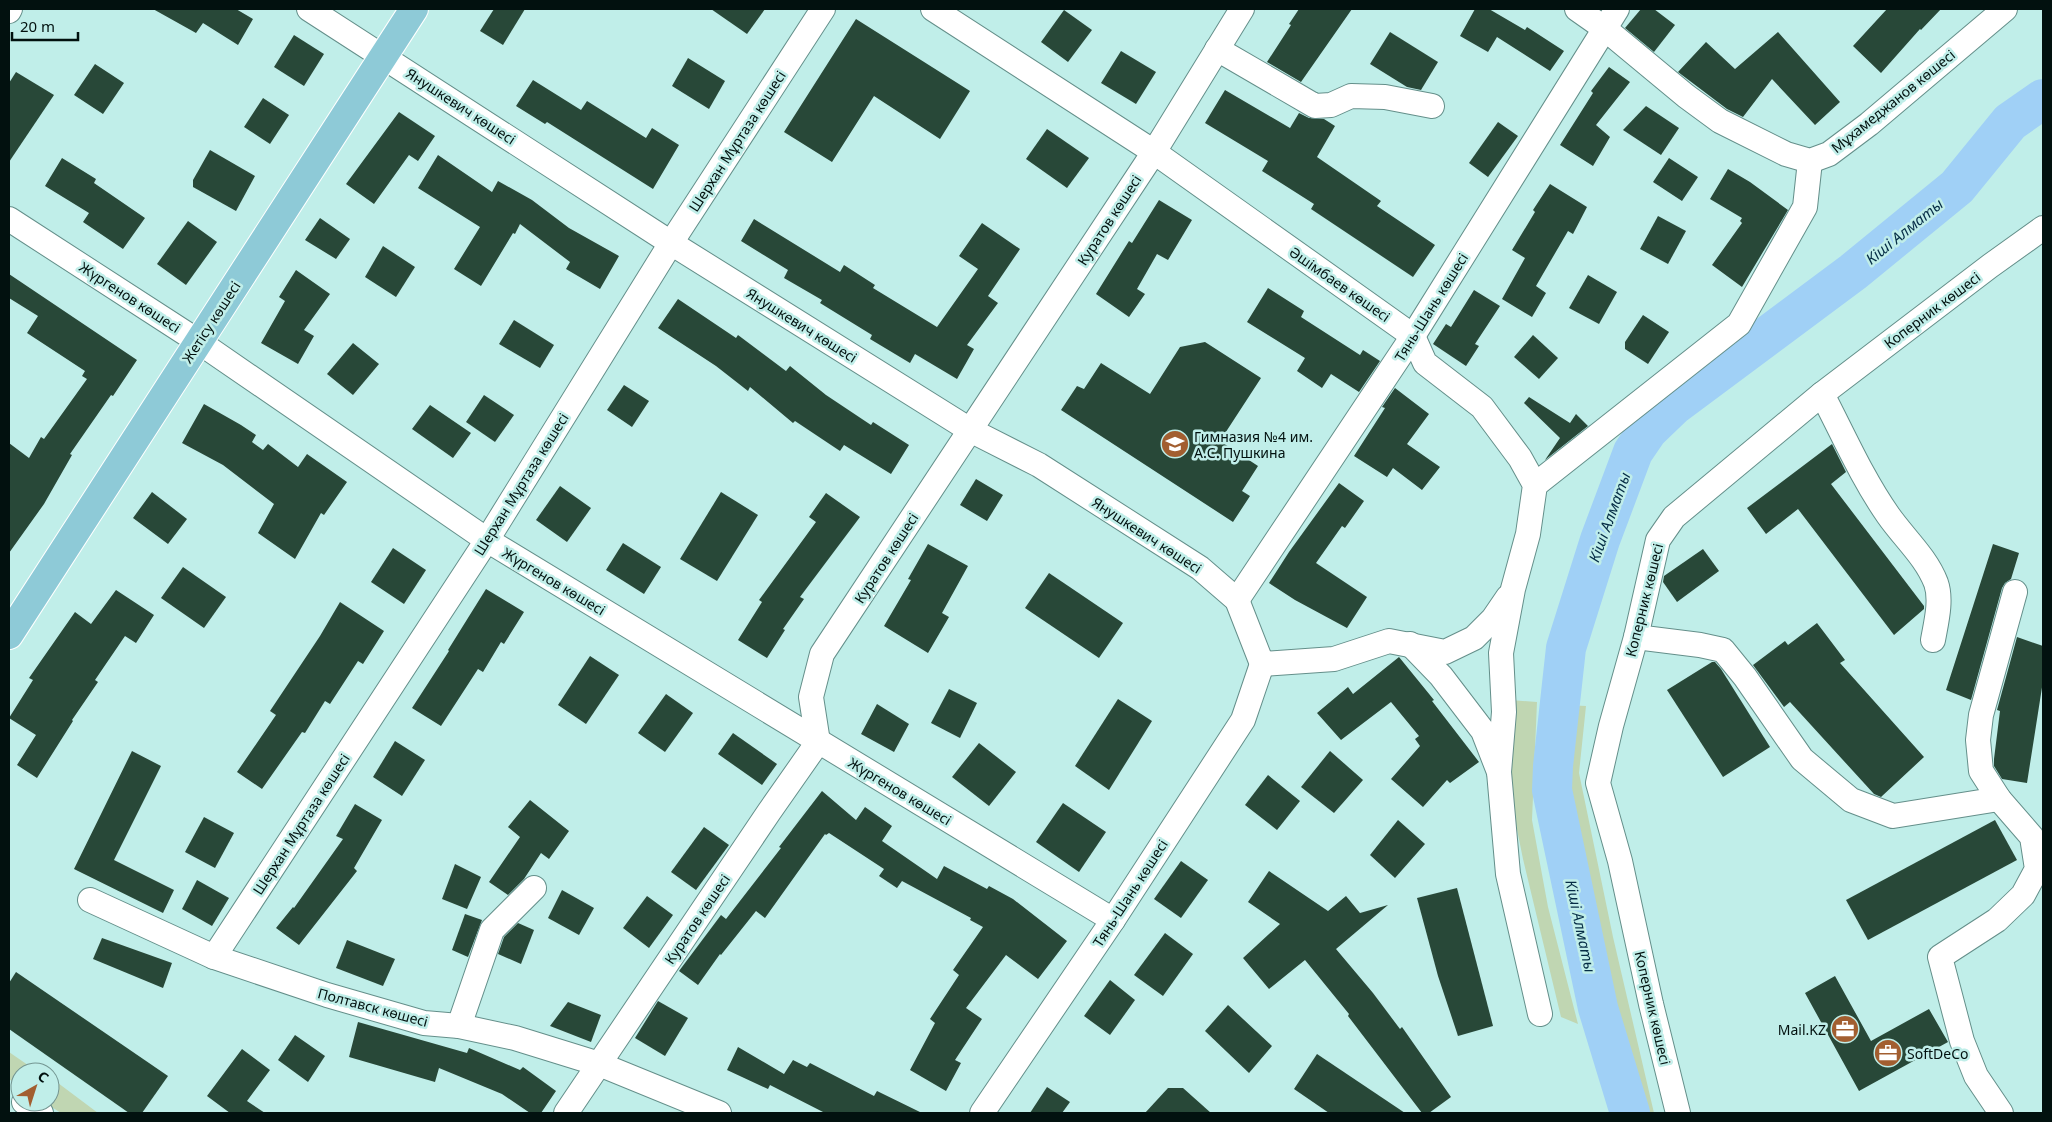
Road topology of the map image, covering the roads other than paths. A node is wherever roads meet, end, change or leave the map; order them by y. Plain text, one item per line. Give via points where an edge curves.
1 (310, 9) edge
2 (414, 9) edge
3 (823, 9) edge
4 (933, 9) edge
5 (1242, 9) edge
6 (1576, 9) edge
7 (2005, 9) edge
8 (1611, 18) edge
9 (1217, 49) junction
10 (384, 56) junction
11 (1432, 106) dead end
12 (1154, 152) junction
13 (1810, 161) junction
14 (9, 219) edge
15 (2043, 228) edge
16 (670, 242) junction
17 (1413, 336) junction
18 (199, 342) junction
19 (1822, 394) junction
20 (970, 430) junction
21 (1535, 485) junction
22 (487, 540) junction
23 (1513, 589) junction
24 (2015, 592) dead end
25 (1237, 600) junction
26 (9, 635) edge
27 (1636, 637) junction
28 (1933, 640) dead end
29 (1410, 644) junction
30 (1262, 664) junction
31 (818, 742) junction
32 (1499, 772) junction
33 (1999, 799) junction
34 (534, 888) dead end
35 (90, 900) dead end
36 (1113, 920) junction
37 (214, 956) junction
38 (1540, 1014) dead end
39 (459, 1026) junction
40 (599, 1064) junction
41 (566, 1113) edge
42 (718, 1113) edge
43 (982, 1113) edge
44 (1678, 1113) edge
45 (2001, 1113) edge

1 - 10 street, Янушкевич көшесі
2 - 10 main road, Жетісу көшесі
3 - 16 street, Шерхан Мұртаза көшесі
4 - 12 street, Әшімбаев көшесі
5 - 9 street, Куратов көшесі
6 - 8 street
7 - 13 street, Мұхамеджанов көшесі via 1869,124 1829,154
8 - 13 street via 1686,96 1720,122 1786,154
8 - 17 street, Тянь-Шань көшесі
9 - 11 street via 1315,106 1331,105 1351,96 1385,97
9 - 12 street, Куратов көшесі
10 - 16 street, Янушкевич көшесі
10 - 18 main road, Жетісу көшесі
12 - 17 street, Әшімбаев көшесі
12 - 20 street, Куратов көшесі
13 - 21 street via 1805,207 1739,324
14 - 18 street, Жүргенов көшесі
15 - 19 street, Коперник көшесі
16 - 20 street, Янушкевич көшесі
16 - 22 street, Шерхан Мұртаза көшесі
17 - 21 street via 1425,363 1482,408 1520,458
17 - 25 street, Тянь-Шань көшесі
18 - 22 street, Жүргенов көшесі
18 - 26 main road, Жетісу көшесі
19 - 27 street, Коперник көшесі via 1674,517 1658,540
19 - 28 street via 1888,515 1920,555 1937,584
20 - 25 street, Янушкевич көшесі via 1039,465 1200,568
20 - 31 street, Куратов көшесі via 822,654 811,697
21 - 23 street via 1528,534
22 - 31 street, Жүргенов көшесі
22 - 37 street, Шерхан Мұртаза көшесі
23 - 29 street via 1474,638 1445,652
23 - 32 street via 1501,653 1504,712
24 - 33 street via 1981,715 1978,740 1981,771
25 - 30 street, Янушкевич көшесі
27 - 33 street via 1723,650 1745,676 1802,759 1851,800 1893,816
27 - 44 street, Коперник көшесі via 1598,783 1620,861 1650,1004
29 - 30 street via 1389,641 1334,658
29 - 32 street via 1441,676 1484,732
30 - 36 street, Тянь-Шань көшесі via 1243,720
31 - 36 street, Жүргенов көшесі
31 - 40 street, Куратов көшесі
32 - 38 street via 1508,874
33 - 45 street via 2032,837 2037,869 2023,895 1997,920 1940,957 1962,1041 1976,1076
34 - 39 street via 492,930
35 - 37 street, Полтавск көшесі
36 - 43 street, Тянь-Шань көшесі
37 - 39 street, Полтавск көшесі via 344,1000 424,1022
39 - 40 street, Полтавск көшесі via 515,1038
40 - 41 street, Куратов көшесі
40 - 42 street, Полтавск көшесі

